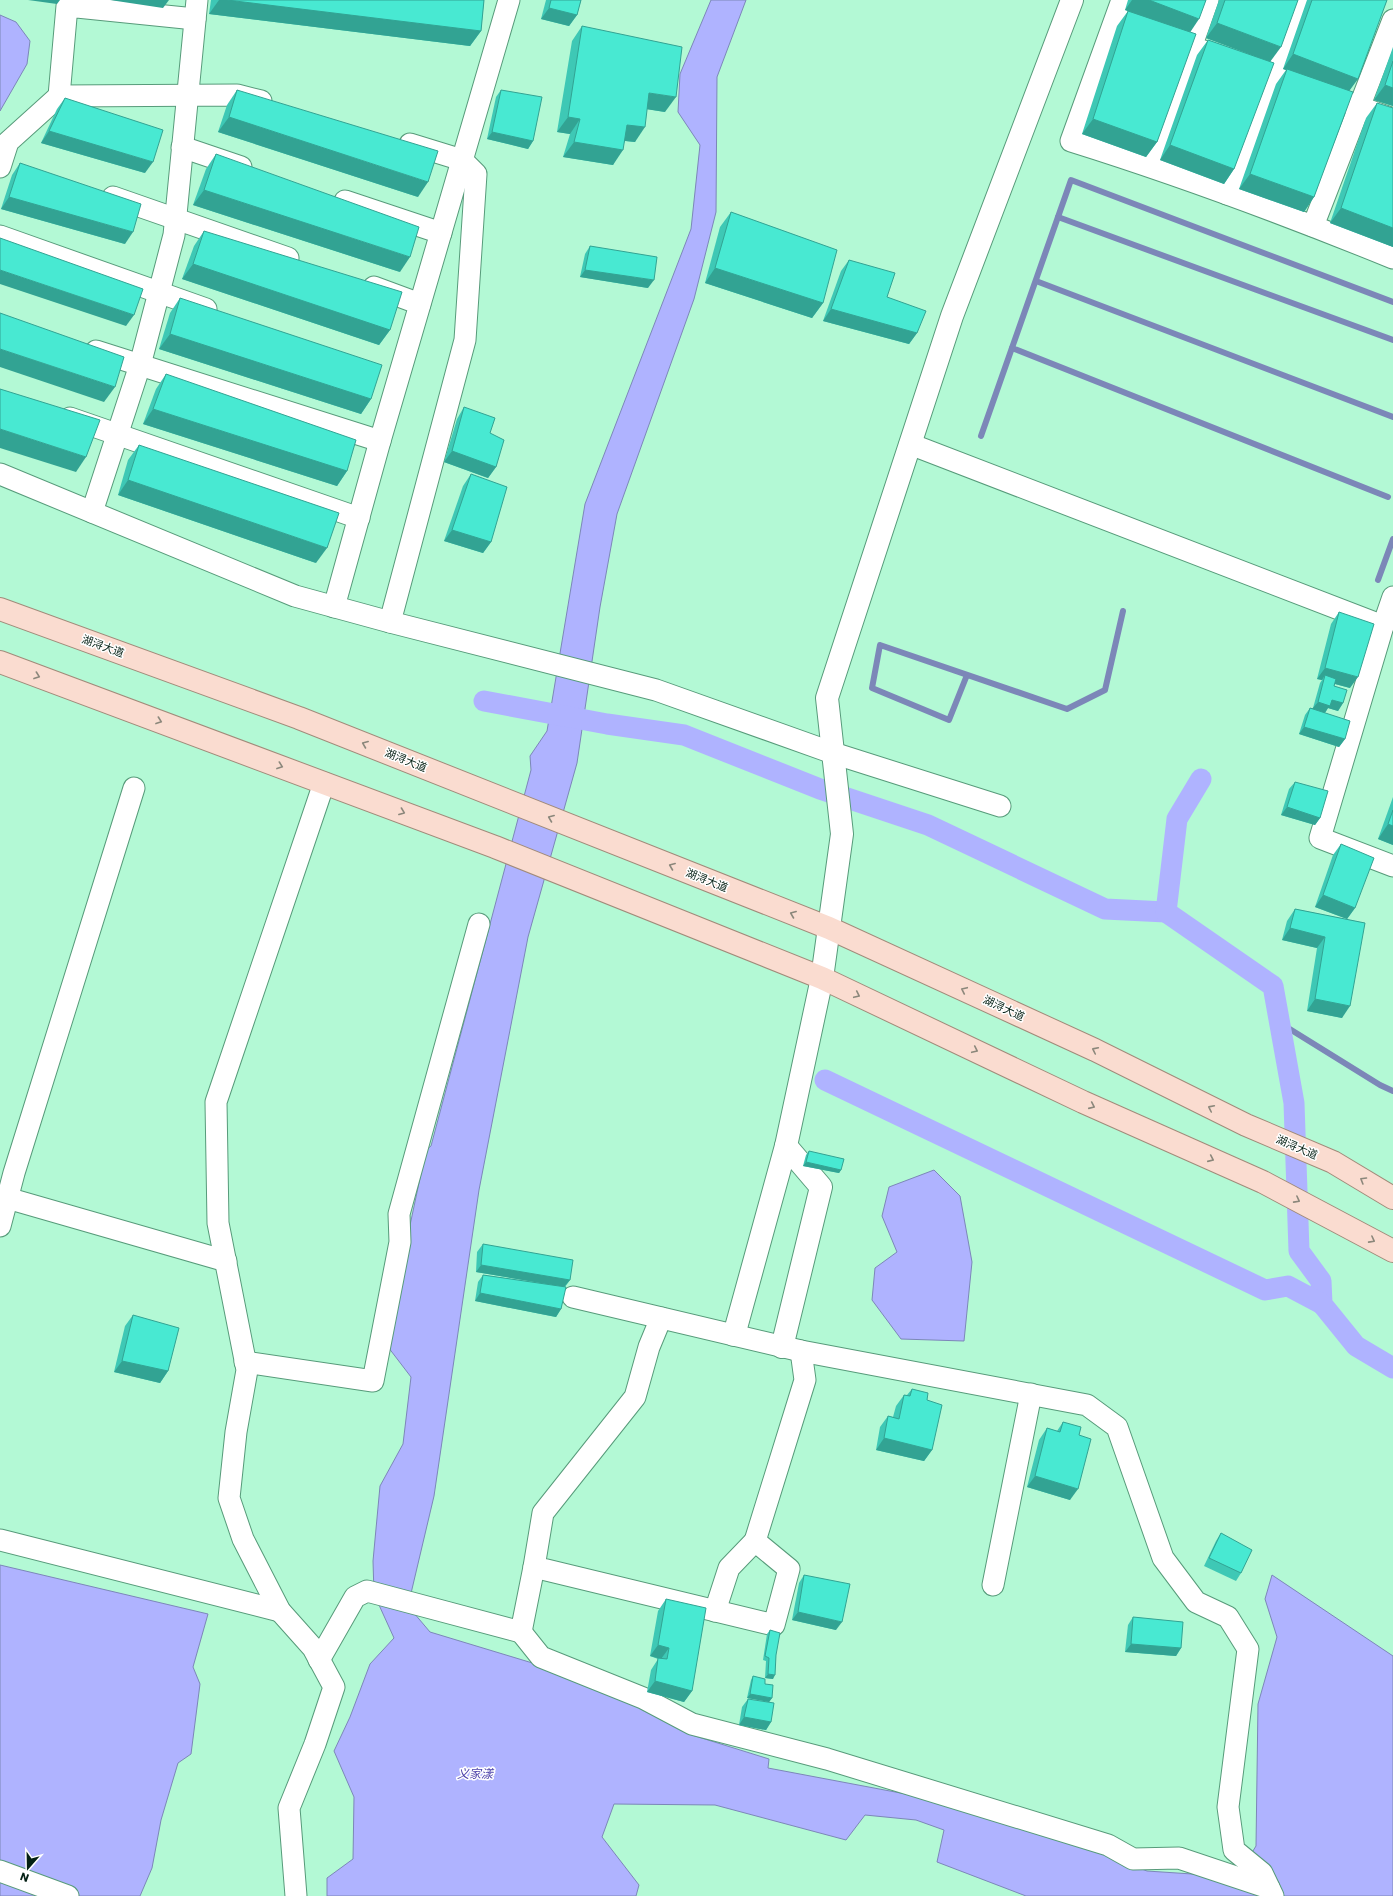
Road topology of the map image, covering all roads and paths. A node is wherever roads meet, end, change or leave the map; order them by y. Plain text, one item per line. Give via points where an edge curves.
1 (509, 0) edge
2 (1072, 0) edge
3 (1122, 0) edge
4 (1208, 0) edge
5 (1300, 0) edge
6 (196, 10) edge
7 (1114, 19) junction
8 (1393, 20) edge
9 (1191, 46) junction
10 (1272, 75) junction
11 (59, 96) junction
12 (187, 96) junction
13 (1359, 106) junction
14 (282, 108) edge
15 (1393, 119) edge
16 (395, 140) edge
17 (182, 147) junction
18 (462, 160) junction
19 (7, 163) edge
20 (1149, 165) junction
21 (256, 172) edge
22 (93, 190) edge
23 (1227, 194) junction
24 (330, 196) edge
25 (176, 219) junction
26 (1313, 226) junction
27 (441, 233) junction
28 (0, 236) edge
29 (1393, 258) edge
30 (309, 265) edge
31 (354, 280) edge
32 (159, 292) junction
33 (420, 304) junction
34 (227, 316) edge
35 (81, 346) edge
36 (140, 365) junction
37 (51, 412) edge
38 (117, 434) junction
39 (380, 441) junction
40 (910, 444) junction
41 (0, 474) edge
42 (92, 512) junction
43 (359, 518) junction
44 (1393, 597) edge
45 (334, 607) junction
46 (0, 609) edge
47 (390, 622) junction
48 (1383, 626) junction
49 (0, 662) edge
50 (833, 753) junction
51 (324, 782) junction
52 (134, 788) dead end
53 (1000, 806) dead end
54 (1393, 866) edge
55 (479, 924) dead end
56 (829, 928) junction
57 (822, 978) junction
58 (786, 1146) junction
59 (8, 1198) junction
60 (1393, 1198) edge
61 (0, 1226) edge
62 (1393, 1251) edge
63 (226, 1261) junction
64 (572, 1297) dead end
65 (661, 1318) junction
66 (734, 1335) junction
67 (792, 1349) junction
68 (245, 1362) junction
69 (1031, 1394) junction
70 (0, 1540) edge
71 (754, 1541) junction
72 (534, 1567) junction
73 (993, 1585) dead end
74 (280, 1611) junction
75 (715, 1611) junction
76 (521, 1632) junction
77 (319, 1660) junction
78 (0, 1871) edge
79 (1271, 1892) edge
80 (68, 1896) edge
81 (296, 1896) edge

1 - 18 street
2 - 40 street via 952,316
3 - 7 street
4 - 9 street
5 - 10 street
6 - 11 street via 67,6
6 - 12 street
7 - 9 street
7 - 20 street via 1071,141
8 - 13 street
9 - 10 street
9 - 20 street
10 - 13 street
10 - 23 street
11 - 12 street
11 - 19 street via 8,142
12 - 14 street via 237,95
12 - 17 street
13 - 15 street
13 - 26 street
16 - 18 street
17 - 21 street
17 - 25 street
18 - 27 street
18 - 47 street via 476,174 466,340
20 - 23 street
22 - 25 street
23 - 26 street
24 - 27 street
25 - 30 street
25 - 32 street
26 - 29 street
27 - 33 street
28 - 32 street
31 - 33 street
32 - 34 street
32 - 36 street
33 - 39 street via 392,374
35 - 36 street
36 - 38 street
36 - 39 street
37 - 38 street
38 - 42 street
38 - 43 street
39 - 43 street
40 - 48 street
40 - 50 street via 827,698
41 - 42 street
42 - 45 street via 295,596
43 - 45 street
44 - 48 street
45 - 47 street
56 -> 46 main road, 湖浔大道 via 299,718
47 - 50 street via 656,690
48 - 54 street via 1320,838
49 -> 51 main road
50 - 53 street
50 - 56 street via 842,834
51 -> 57 main road via 580,880
51 - 63 street via 216,1102 218,1223
52 - 59 street
55 - 68 street via 399,1214 400,1242 373,1380
56 - 57 street
60 -> 56 main road, 湖浔大道 via 1333,1162 1246,1125 1094,1050
57 - 58 street
57 -> 62 main road via 1083,1102 1263,1182
58 - 66 street
58 - 67 street via 821,1187
59 - 61 street
59 - 63 street
63 - 68 street
64 - 65 street
65 - 66 street
65 - 72 street via 648,1347 635,1397 543,1514
66 - 67 street
67 - 69 street
67 - 71 street via 805,1380
68 - 74 street via 247,1370 236,1432 229,1498 243,1539
69 - 73 street
69 - 79 street via 1087,1405 1117,1427 1163,1558 1196,1602 1228,1617 1248,1649 1228,1808 1234,1850 1262,1873
70 - 74 street
71 - 75 street via 729,1568
71 - 75 street via 789,1569 774,1625
72 - 75 street
72 - 76 street
74 - 77 street via 313,1648
76 - 77 street via 368,1591 355,1597
76 - 79 street via 541,1657 643,1698 692,1724 827,1759 1070,1833 1108,1845 1133,1859 1179,1858
77 - 81 street via 334,1687 315,1744 289,1808
78 - 80 street

